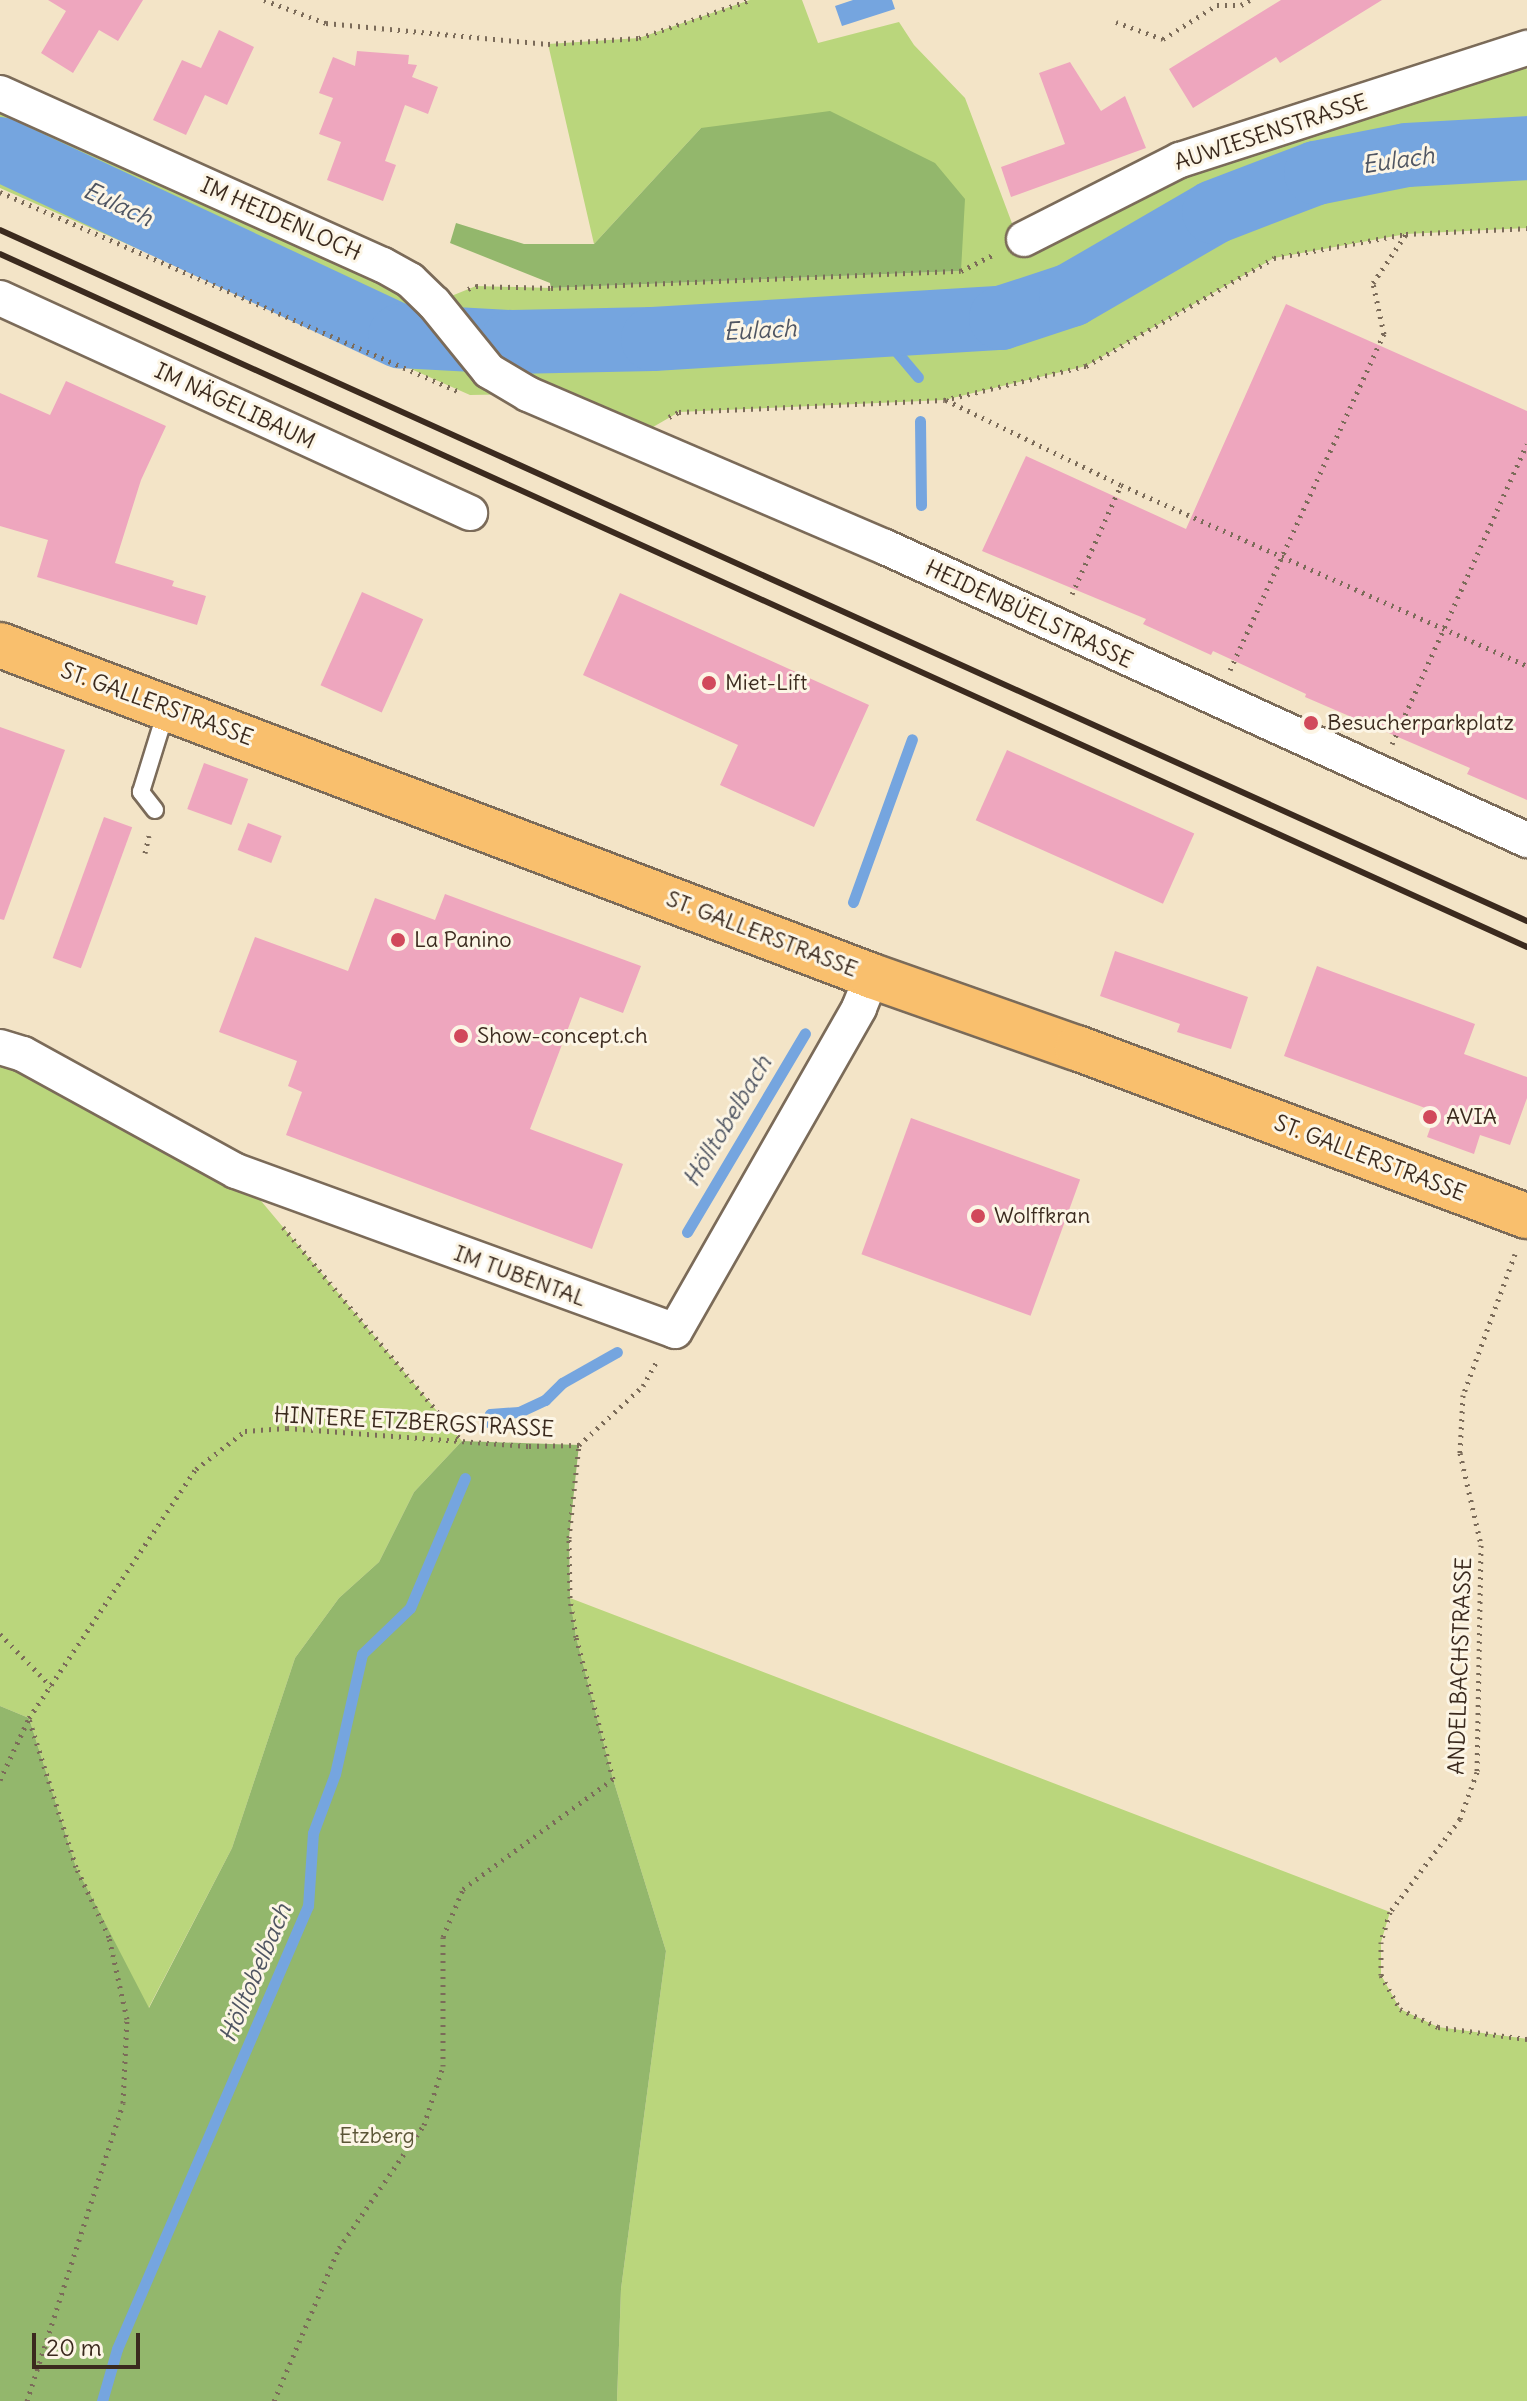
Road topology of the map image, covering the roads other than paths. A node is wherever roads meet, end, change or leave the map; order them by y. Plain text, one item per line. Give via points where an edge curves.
1 (1527, 48) edge
2 (0, 93) edge
3 (1024, 239) road end
4 (0, 298) edge
5 (528, 394) joint
6 (470, 513) dead end
7 (0, 645) edge
8 (168, 707) junction
9 (155, 810) dead end
10 (1527, 840) edge
11 (872, 976) junction
12 (0, 1047) edge
13 (1523, 1230) edge

1 - 3 street, AUWIESENSTRASSE via 1180,160
2 - 5 street, IM HEIDENLOCH via 410,280 489,371
4 - 6 street, IM NÄGELIBAUM
5 - 10 street, HEIDENBÜELSTRASSE via 885,547
7 - 8 main road, ST. GALLERSTRASSE
8 - 9 lane via 141,792
8 - 11 main road, ST. GALLERSTRASSE
11 - 12 street, IM TUBENTAL via 859,1008 675,1331 236,1171 23,1054
11 - 13 main road, ST. GALLERSTRASSE via 1077,1048

